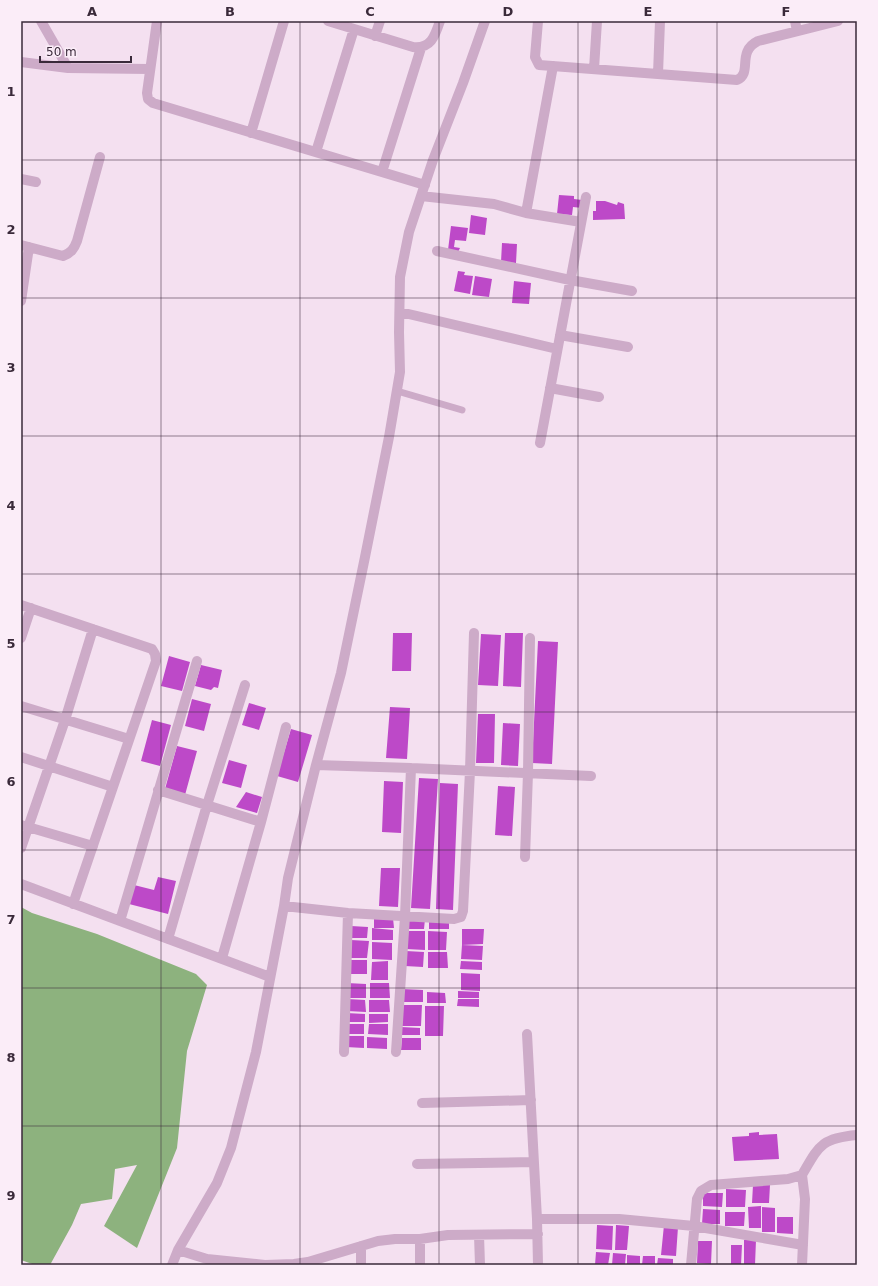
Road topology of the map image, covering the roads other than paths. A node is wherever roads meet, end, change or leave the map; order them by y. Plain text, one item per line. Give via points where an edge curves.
1 (41, 21) edge
2 (157, 21) edge
3 (284, 21) edge
4 (328, 21) edge
5 (380, 21) edge
6 (440, 21) edge
7 (486, 21) edge
8 (538, 21) edge
9 (597, 21) edge
10 (660, 21) edge
11 (838, 21) edge
12 (796, 26) edge
13 (354, 29) junction
14 (375, 36) junction
15 (421, 48) junction
16 (21, 62) edge
17 (552, 66) junction
18 (68, 68) junction
19 (149, 69) junction
20 (594, 69) junction
21 (658, 74) junction
22 (251, 133) junction
23 (316, 152) junction
24 (100, 157) dead end
25 (382, 172) junction
26 (21, 179) edge
27 (36, 182) dead end
28 (424, 185) junction
29 (421, 196) junction
30 (586, 197) dead end
31 (526, 213) junction
32 (581, 222) junction
33 (25, 246) edge
34 (437, 251) dead end
35 (570, 280) junction
36 (632, 291) dead end
37 (21, 301) edge
38 (400, 312) junction
39 (560, 336) junction
40 (628, 347) dead end
41 (558, 349) junction
42 (550, 388) junction
43 (397, 391) junction
44 (599, 397) dead end
45 (462, 410) dead end
46 (540, 443) dead end
47 (26, 606) edge
48 (93, 629) junction
49 (474, 633) dead end
50 (21, 638) edge
51 (530, 638) dead end
52 (197, 661) dead end
53 (245, 685) dead end
54 (21, 706) edge
55 (65, 720) junction
56 (286, 727) dead end
57 (129, 739) junction
58 (21, 757) edge
59 (316, 765) junction
60 (49, 766) junction
61 (411, 768) junction
62 (470, 771) junction
63 (528, 774) junction
64 (591, 776) dead end
65 (113, 787) junction
66 (158, 790) junction
67 (207, 805) junction
68 (261, 822) junction
69 (25, 826) edge
70 (93, 846) junction
71 (21, 848) edge
72 (525, 857) dead end
73 (21, 884) edge
74 (73, 904) junction
75 (284, 906) junction
76 (348, 913) junction
77 (405, 916) junction
78 (120, 921) junction
79 (168, 939) junction
80 (222, 958) junction
81 (270, 977) junction
82 (527, 1034) dead end
83 (344, 1052) dead end
84 (396, 1052) dead end
85 (531, 1100) junction
86 (422, 1103) dead end
87 (857, 1135) edge
88 (534, 1162) junction
89 (417, 1164) dead end
90 (802, 1175) junction
91 (537, 1219) junction
92 (694, 1226) junction
93 (538, 1234) junction
94 (479, 1235) junction
95 (420, 1239) junction
96 (802, 1245) junction
97 (361, 1246) junction
98 (178, 1250) junction
99 (172, 1265) edge
100 (361, 1265) edge
101 (420, 1265) edge
102 (480, 1265) edge
103 (538, 1265) edge
104 (691, 1265) edge
105 (802, 1265) edge

1 - 18 street
2 - 19 street
3 - 22 street
4 - 13 street
5 - 14 street
6 - 15 street via 434,36
7 - 28 street
8 - 17 street via 536,61
9 - 20 street
10 - 21 street
11 - 12 street
12 - 21 street via 751,44 747,51 744,74 737,80
13 - 14 street
13 - 23 street
14 - 15 street
15 - 25 street
16 - 18 street
17 - 20 street
17 - 31 street
18 - 19 street
19 - 22 street via 147,93 148,99 153,103
20 - 21 street
22 - 23 street
23 - 25 street
24 - 33 street via 73,250 63,256
25 - 28 street
26 - 27 street
28 - 29 street
29 - 31 street via 494,204
29 - 38 street via 408,232 404,254 400,277
30 - 32 street
31 - 32 street
32 - 35 street
33 - 37 street
34 - 35 street
35 - 36 street
35 - 39 street
38 - 41 street
38 - 43 street via 400,372
39 - 40 street
39 - 41 street
41 - 42 street
42 - 44 street
42 - 46 street
43 - 45 lane
43 - 59 street via 342,665
47 - 48 street
47 - 50 street
48 - 55 street
48 - 57 street via 152,649 155,654 156,661
49 - 62 street
51 - 63 street
52 - 66 street
53 - 67 street
54 - 55 street
55 - 57 street
55 - 60 street
56 - 68 street
57 - 65 street
58 - 60 street
59 - 61 street
59 - 75 street via 288,878
60 - 65 street
60 - 69 street
61 - 62 street
61 - 77 street
62 - 63 street
62 - 77 street via 461,917 454,919
63 - 64 street
63 - 72 street
65 - 70 street
66 - 67 street
66 - 78 street
67 - 68 street
67 - 79 street
68 - 80 street
69 - 70 street
69 - 71 street
70 - 74 street
73 - 74 street
74 - 78 street
75 - 76 street
75 - 81 street
76 - 77 street
76 - 83 street
77 - 84 street
78 - 79 street
79 - 80 street
80 - 81 street
81 - 98 street via 256,1052 231,1148 217,1183
82 - 85 street
85 - 86 street
85 - 88 street
87 - 90 street via 830,1139 819,1147
88 - 89 street
88 - 91 street
90 - 92 street via 788,1179 711,1185 702,1191 697,1199
90 - 96 street via 805,1199
91 - 92 street via 619,1219
91 - 93 street
92 - 96 street
92 - 104 street
93 - 94 street
93 - 103 street
94 - 95 street via 448,1235
94 - 102 street
95 - 97 street via 378,1241
95 - 101 street
96 - 105 street
97 - 98 street via 308,1262 265,1265 206,1259
97 - 100 street
98 - 99 street

